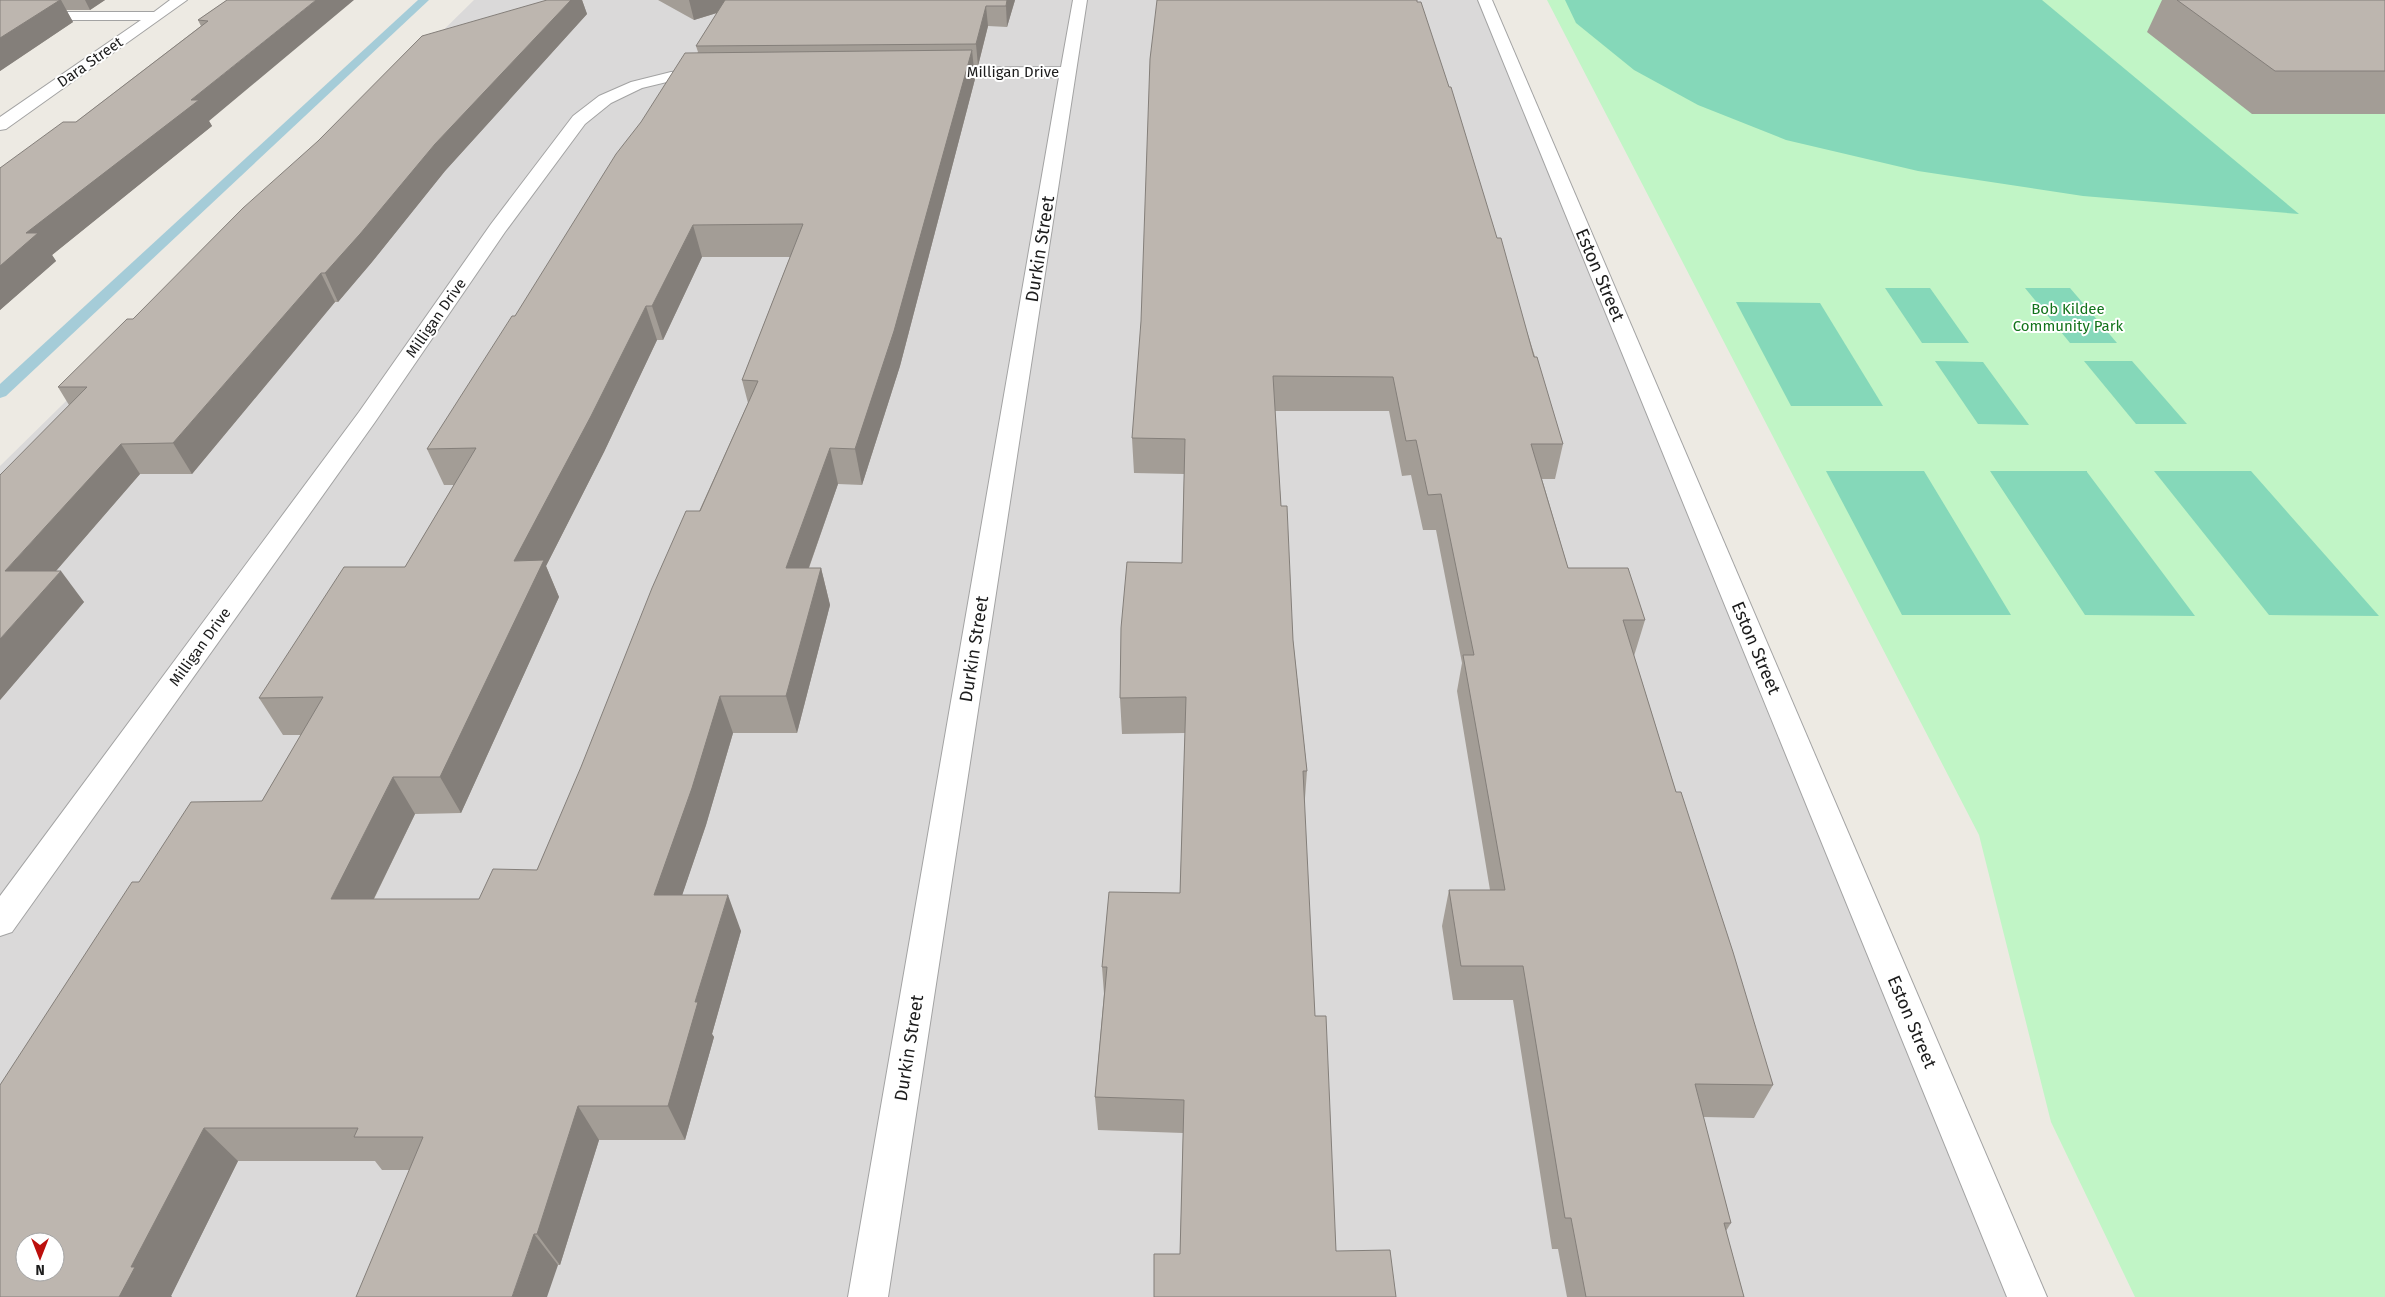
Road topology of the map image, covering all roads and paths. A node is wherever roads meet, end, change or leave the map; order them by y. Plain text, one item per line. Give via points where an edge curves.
1 (180, 0) edge
2 (1080, 0) edge
3 (1485, 0) edge
4 (0, 16) edge
5 (157, 16) junction
6 (1069, 72) junction
7 (921, 73) edge
8 (727, 74) edge
9 (0, 125) edge
10 (0, 922) edge
11 (868, 1297) edge
12 (2026, 1297) edge

1 - 5 street, Dara Street
2 - 6 street, Durkin Street
3 - 12 street, Eston Street
4 - 5 street
5 - 9 street, Dara Street
6 - 7 street, Milligan Drive
6 - 11 street, Durkin Street
8 - 10 street, Milligan Drive via 698,74 641,85 611,96 589,109 579,120 498,228 368,417

